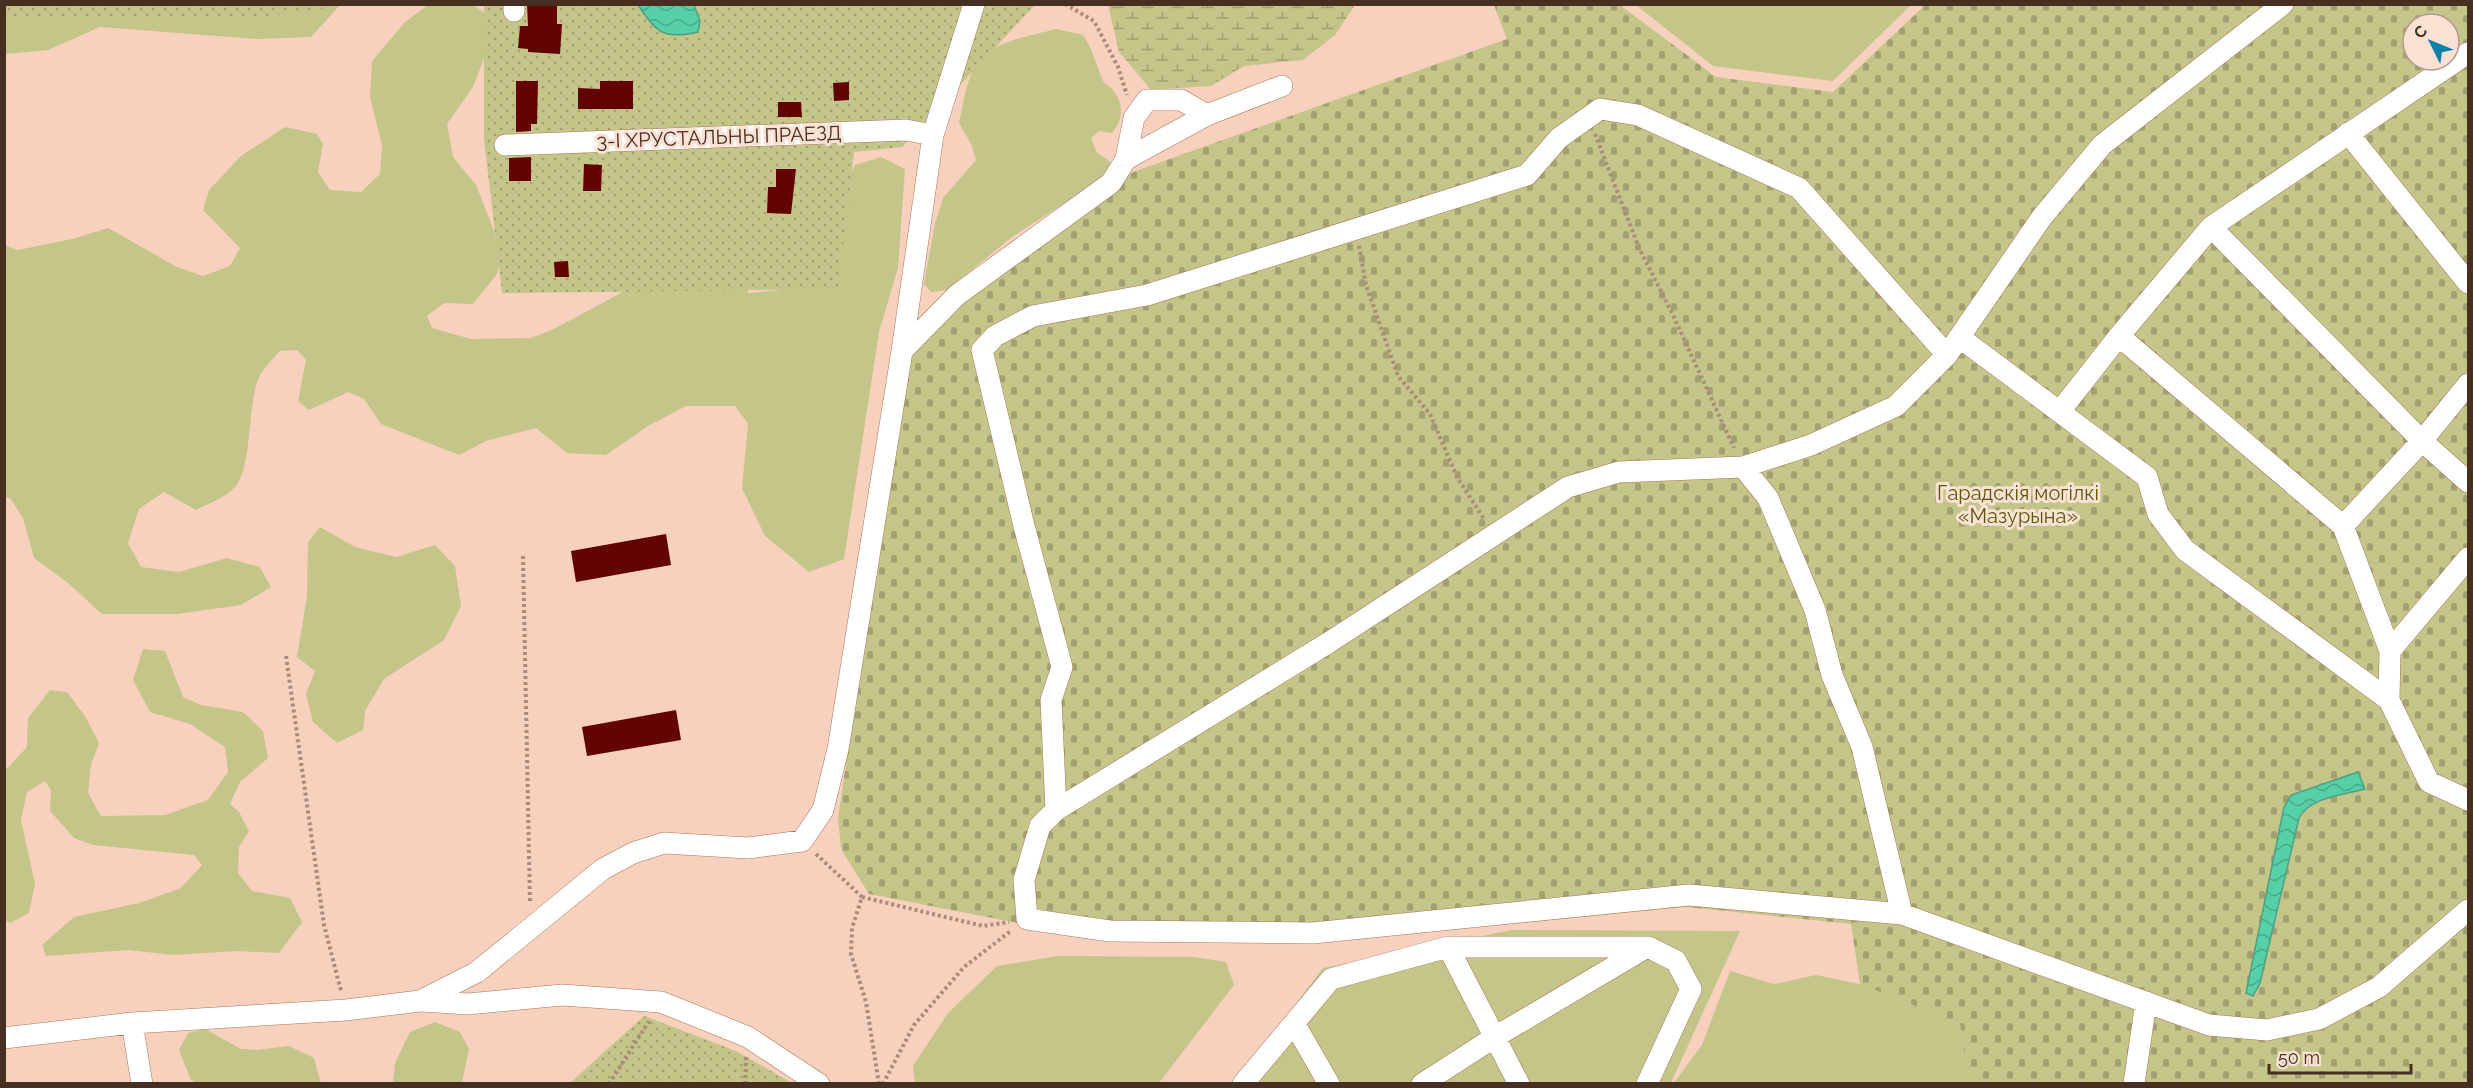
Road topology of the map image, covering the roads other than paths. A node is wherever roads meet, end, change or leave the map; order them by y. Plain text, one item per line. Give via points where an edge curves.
1 (974, 4) edge
2 (2283, 4) edge
3 (2469, 52) edge
4 (1282, 86) dead end
5 (1207, 115) junction
6 (2348, 134) junction
7 (933, 135) junction
8 (505, 146) dead end
9 (1126, 159) junction
10 (2211, 227) junction
11 (2469, 283) edge
12 (2119, 336) junction
13 (1959, 337) junction
14 (902, 351) junction
15 (1947, 355) junction
16 (2469, 384) edge
17 (2060, 411) junction
18 (2422, 441) junction
19 (1743, 467) junction
20 (2469, 482) edge
21 (2343, 526) junction
22 (2469, 558) edge
23 (2390, 651) junction
24 (2389, 700) junction
25 (2469, 800) edge
26 (1056, 810) junction
27 (2469, 910) edge
28 (1902, 914) junction
29 (1648, 946) junction
30 (1448, 947) junction
31 (420, 1001) junction
32 (2146, 1002) junction
33 (132, 1023) junction
34 (1294, 1023) junction
35 (1495, 1037) junction
36 (4, 1038) edge
37 (141, 1083) edge
38 (819, 1083) edge
39 (1243, 1083) edge
40 (1329, 1083) edge
41 (1422, 1083) edge
42 (1520, 1083) edge
43 (1647, 1083) edge
44 (2134, 1083) edge

1 - 7 street
2 - 13 street via 2102,145 2042,217
3 - 6 street
4 - 5 street
5 - 9 street
5 - 9 street via 1181,100 1147,100 1134,118
6 - 10 street
6 - 11 street
7 - 8 street, 3-І ХРУСТАЛЬНЫ ПРАЕЗД via 906,130
7 - 14 street
9 - 14 street via 1111,183 957,295
10 - 12 street
10 - 18 street
12 - 17 street
12 - 21 street
13 - 15 street
13 - 17 street
14 - 31 street via 838,749 824,810 802,841 748,848 664,843 633,853 603,869 477,972
15 - 19 street via 1896,406 1811,445
15 - 26 street via 1799,188 1638,115 1600,109 1559,138 1527,175 1147,295 1033,316 995,336 982,350 1062,667 1051,700
16 - 18 street
17 - 24 street via 2147,477 2158,514 2185,550
18 - 20 street
18 - 21 street
19 - 26 street via 1619,472 1568,487 1328,643
19 - 28 street via 1768,498 1815,610 1832,675 1862,747
21 - 23 street
22 - 23 street
23 - 24 street
24 - 25 street via 2429,782
26 - 28 street via 1040,826 1024,880 1027,919 1110,931 1313,933 1689,896
27 - 32 street via 2379,987 2319,1019 2267,1030 2210,1025
28 - 32 street
29 - 30 street
29 - 35 street
29 - 43 street via 1676,961 1691,989
30 - 34 street via 1331,979
30 - 35 street
31 - 33 street via 346,1010
31 - 38 street via 468,1004 562,995 661,1002 748,1036
32 - 44 street
33 - 36 street
33 - 37 street
34 - 39 street
34 - 40 street
35 - 41 street
35 - 42 street

